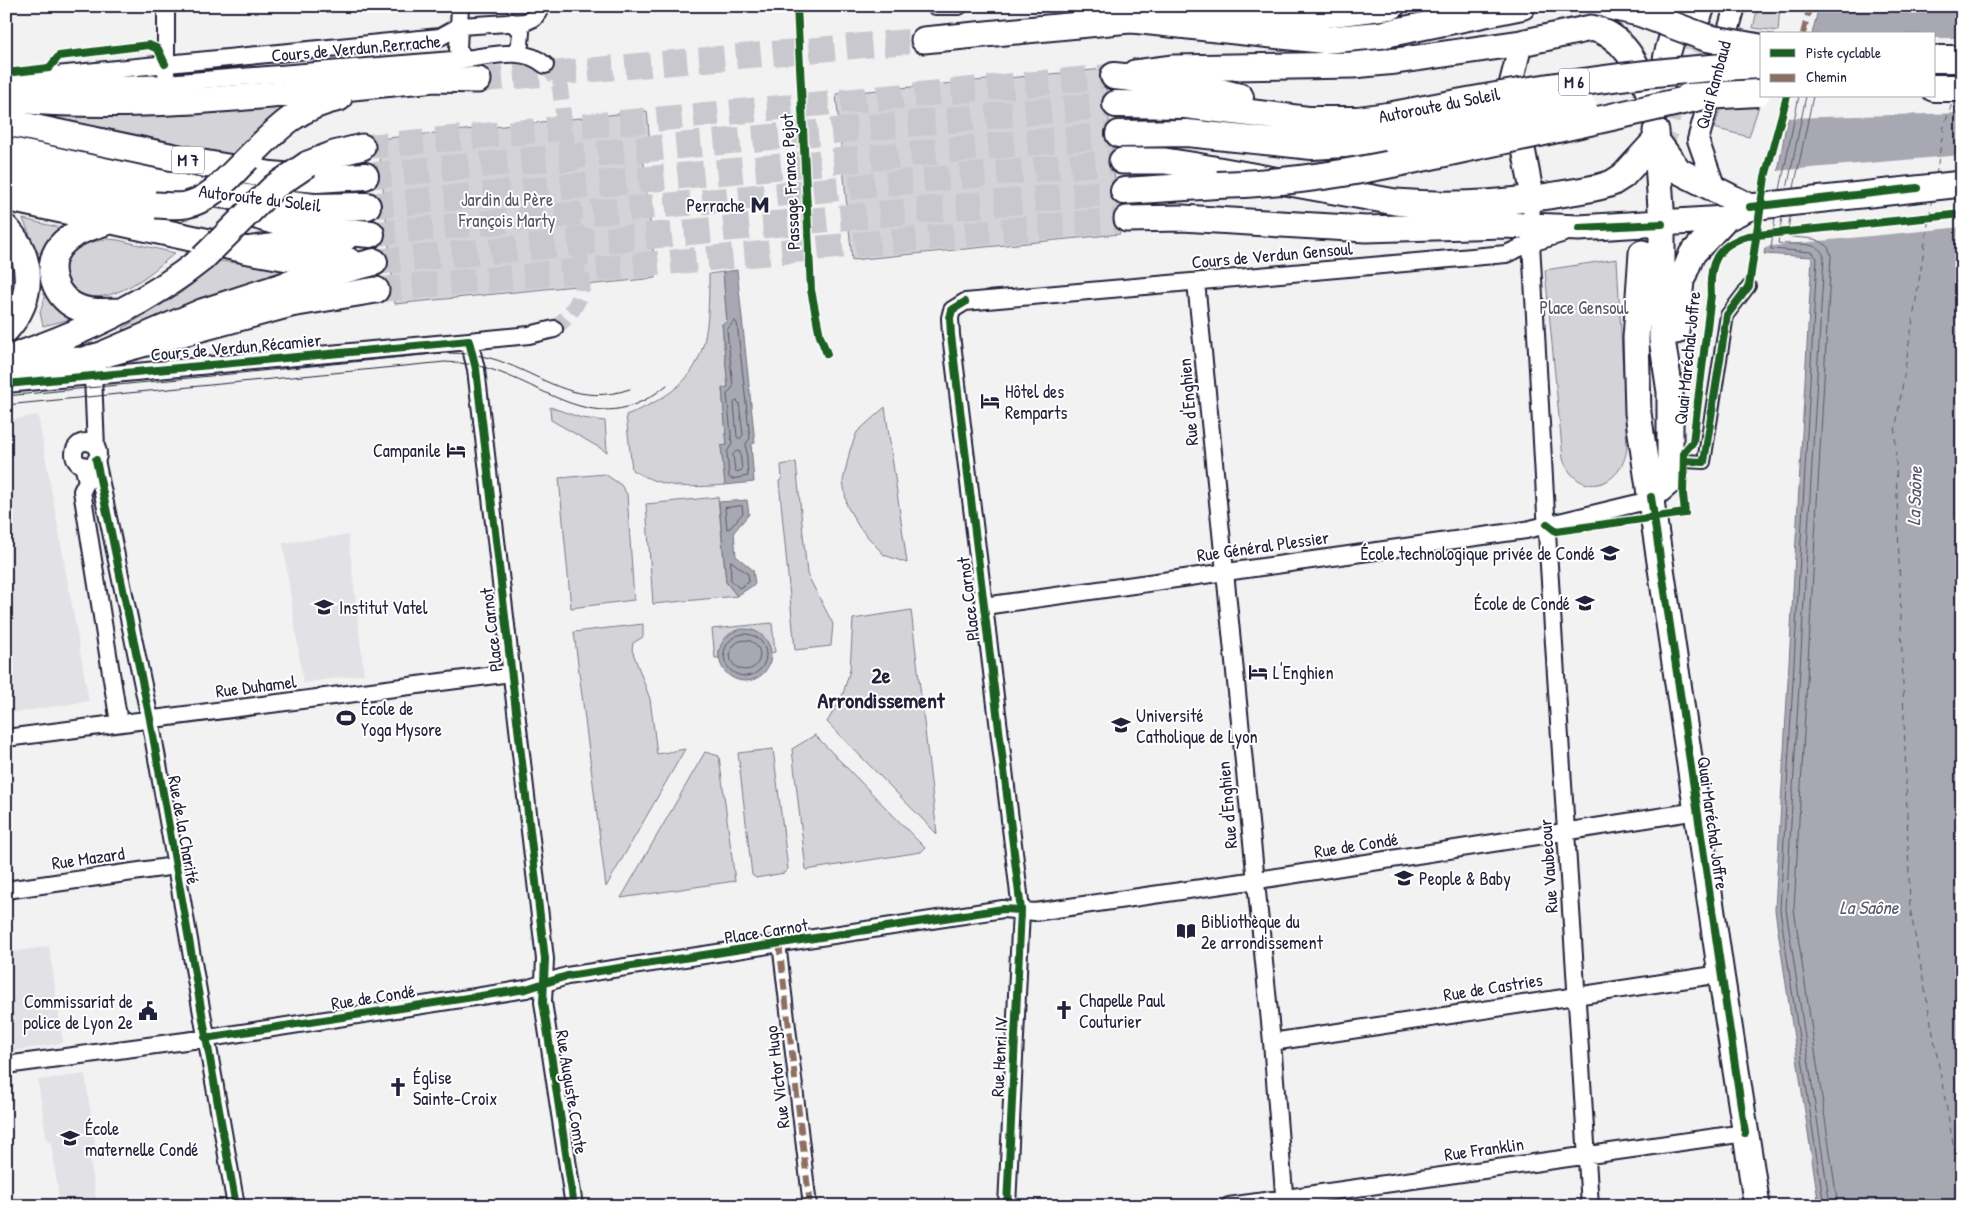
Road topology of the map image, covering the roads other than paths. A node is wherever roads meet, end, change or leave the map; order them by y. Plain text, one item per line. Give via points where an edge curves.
1 (166, 6) edge
2 (460, 6) edge
3 (542, 6) edge
4 (935, 6) edge
5 (959, 6) edge
6 (1392, 6) edge
7 (1522, 6) edge
8 (1610, 6) edge
9 (1627, 6) edge
10 (1735, 6) edge
11 (1360, 9) edge
12 (1696, 10) edge
13 (1128, 18) junction
14 (512, 22) junction
15 (460, 26) junction
16 (1591, 28) junction
17 (924, 40) tunnel mouth
18 (1520, 42) junction
19 (1760, 48) edge
20 (514, 53) junction
21 (465, 59) junction
22 (1962, 59) edge
23 (1936, 60) edge
24 (166, 64) junction
25 (546, 65) tunnel mouth
26 (1760, 65) edge
27 (1114, 76) joint
28 (6, 80) edge
29 (166, 83) junction
30 (1936, 88) edge
31 (1962, 88) edge
32 (6, 89) edge
33 (1760, 92) edge
34 (1704, 96) junction
35 (6, 99) edge
36 (1116, 104) tunnel mouth
37 (1657, 110) junction
38 (1330, 120) junction
39 (6, 122) edge
40 (1119, 134) tunnel mouth
41 (1656, 140) junction
42 (362, 147) tunnel mouth
43 (6, 150) edge
44 (1122, 161) tunnel mouth
45 (6, 174) edge
46 (365, 176) tunnel mouth
47 (1962, 184) edge
48 (196, 191) junction
49 (1124, 191) tunnel mouth
50 (1716, 191) junction
51 (6, 198) edge
52 (1533, 199) junction
53 (367, 206) tunnel mouth
54 (1750, 207) junction
55 (1128, 219) tunnel mouth
56 (1725, 219) junction
57 (112, 220) junction
58 (1662, 224) junction
59 (6, 228) edge
60 (1579, 228) junction
61 (371, 234) joint
62 (1530, 234) junction
63 (246, 250) junction
64 (1642, 253) dead end
65 (1196, 282) junction
66 (1749, 286) dead end
67 (376, 290) tunnel mouth
68 (965, 302) joint
69 (123, 311) junction
70 (554, 329) tunnel mouth
71 (6, 330) edge
72 (469, 341) junction
73 (107, 353) junction
74 (6, 361) edge
75 (93, 376) junction
76 (6, 384) edge
77 (1670, 392) junction
78 (92, 458) junction
79 (1684, 461) dead end
80 (1651, 498) junction
81 (1547, 524) junction
82 (1224, 571) junction
83 (984, 606) junction
84 (511, 672) junction
85 (150, 720) junction
86 (119, 723) junction
87 (6, 738) edge
88 (1696, 811) junction
89 (1567, 833) junction
90 (176, 866) junction
91 (1254, 881) junction
92 (6, 890) edge
93 (1021, 910) junction
94 (779, 943) junction
95 (1721, 974) junction
96 (544, 983) junction
97 (1577, 995) junction
98 (205, 1038) junction
99 (1272, 1042) junction
100 (6, 1065) edge
101 (1745, 1133) junction
102 (1587, 1154) junction
103 (1285, 1202) edge
104 (236, 1206) edge
105 (574, 1206) edge
106 (810, 1206) edge
107 (1007, 1206) edge
108 (1229, 1206) edge
109 (1590, 1206) edge
110 (1757, 1206) edge

1 - 24 street
2 - 15 street
3 - 14 street, Cours de Verdun Perrache via 534,18
4 - 5 street
6 - 11 main road
7 - 13 highway via 1380,35 1324,40
8 - 19 highway, bridge via 1707,38
9 - 16 street
10 - 50 street, Quai Rambaud via 1698,140
11 - 13 main road via 1313,16
12 - 37 main road via 1667,54
13 - 17 main road
14 - 15 street, Cours de Verdun Perrache
14 - 20 street via 521,32 520,44
15 - 21 street via 458,50
15 - 24 street, Cours de Verdun Perrache via 440,37
16 - 18 main road
16 - 37 main road via 1611,35 1627,50
18 - 27 main road via 1424,58 1352,65 1173,68
18 - 52 main road via 1511,82
20 - 21 street, Cours de Verdun Perrache
20 - 25 street, Cours de Verdun Perrache via 527,54
21 - 29 street, Cours de Verdun Perrache
22 - 23 highway
24 - 28 street, Cours de Verdun Perrache
24 - 29 street
26 - 38 highway, Autoroute du Soleil / M 6, bridge via 1691,69 1564,84 1388,116
27 - 38 highway via 1181,83
29 - 32 street, Cours de Verdun Perrache
30 - 31 highway
33 - 34 highway, Autoroute du Soleil / M 6, bridge
34 - 40 highway, Autoroute du Soleil / M 6, bridge via 1536,114 1394,141 1312,146 1187,133
34 - 49 highway, bridge via 1332,176 1273,184
35 - 45 main road, bridge via 165,104 434,79 478,80 318,103 282,124 220,185 185,206 154,204
36 - 38 highway, Autoroute du Soleil / M 6 via 1186,105 1286,119
37 - 41 main road
39 - 46 highway, Autoroute du Soleil / M 7 via 270,175 317,178
41 - 50 main road via 1679,171
41 - 52 main road via 1623,176 1612,183
41 - 58 main road, Quai Maréchal Joffre
42 - 69 main road, bridge via 308,164 274,187 203,258 182,275
43 - 48 highway, Autoroute du Soleil / M 7
44 - 52 main road via 1165,161 1421,204
47 - 54 main road
48 - 53 highway, Autoroute du Soleil / M 7 via 313,207
48 - 61 highway via 265,219 308,228
50 - 54 main road
51 - 57 main road
52 - 60 main road
52 - 62 street
54 - 56 main road
55 - 62 main road via 1182,218 1366,229
56 - 58 main road
56 - 77 main road via 1692,254 1681,281
57 - 63 main road
57 - 69 main road via 82,231 63,243 55,255 52,273 57,290 70,304 89,310
58 - 60 main road
58 - 77 main road, Quai Maréchal Joffre via 1662,339
59 - 71 main road via 18,243 28,276 23,305
60 - 62 main road
61 - 63 main road
62 - 65 street, Cours de Verdun Gensoul via 1506,254
62 - 81 street
63 - 73 highway via 291,258 374,262 293,283 203,312
64 - 80 main road, Quai Maréchal Joffre via 1636,338 1638,404
65 - 68 street, Cours de Verdun Gensoul
65 - 82 street, Rue d'Enghien
66 - 79 street via 1727,315 1704,462
67 - 73 main road via 290,304
68 - 83 street, Place Carnot via 952,310 951,335
69 - 74 main road via 85,330
70 - 72 street, Cours de Verdun Récamier
72 - 75 street, Cours de Verdun Récamier
72 - 84 street, Place Carnot via 476,369
73 - 74 main road via 83,360
75 - 76 street, Cours de Verdun Récamier
75 - 78 street, Rue de la Charité
77 - 80 main road, Quai Maréchal Joffre via 1670,481
78 - 85 street, Rue de la Charité
78 - 86 street, Rue de la Charité via 82,491
80 - 81 street
80 - 88 main road, Quai Maréchal Joffre
81 - 82 street, Rue Général Plessier via 1526,530
81 - 89 street, Rue Vaubecour
82 - 83 street, Rue Général Plessier
82 - 91 street, Rue d'Enghien
83 - 93 street, Place Carnot
84 - 85 street, Rue Duhamel
84 - 96 street, Place Carnot via 545,959
85 - 86 street, Rue Duhamel
85 - 90 street, Rue de la Charité
86 - 87 street, Rue Duhamel
88 - 89 street, Rue de Condé
88 - 95 main road, Quai Maréchal Joffre
89 - 91 street, Rue de Condé
89 - 97 street, Rue Vaubecour
90 - 92 street, Rue Mazard
90 - 98 street, Rue de la Charité
91 - 93 street, Rue de Condé via 1036,912
91 - 99 street, Rue d'Enghien
93 - 94 street, Place Carnot via 1003,909
93 - 107 street, Rue Henri IV
94 - 96 street, Place Carnot via 568,976
94 - 106 street, Rue Victor Hugo
95 - 97 street, Rue de Castries
95 - 101 main road, Quai Maréchal Joffre
96 - 98 street, Rue de Condé via 526,989
96 - 105 street, Rue Auguste Comte via 543,1002
97 - 99 street, Rue de Castries
97 - 102 street, Rue Vaubecour
98 - 100 street, Rue de Condé
98 - 104 street, Rue de la Charité
99 - 103 street, Rue d'Enghien
101 - 102 street, Rue Franklin
101 - 110 main road, Quai Maréchal Joffre
102 - 103 street, Rue Franklin
102 - 109 street, Rue Vaubecour
103 - 108 street, Rue Franklin

